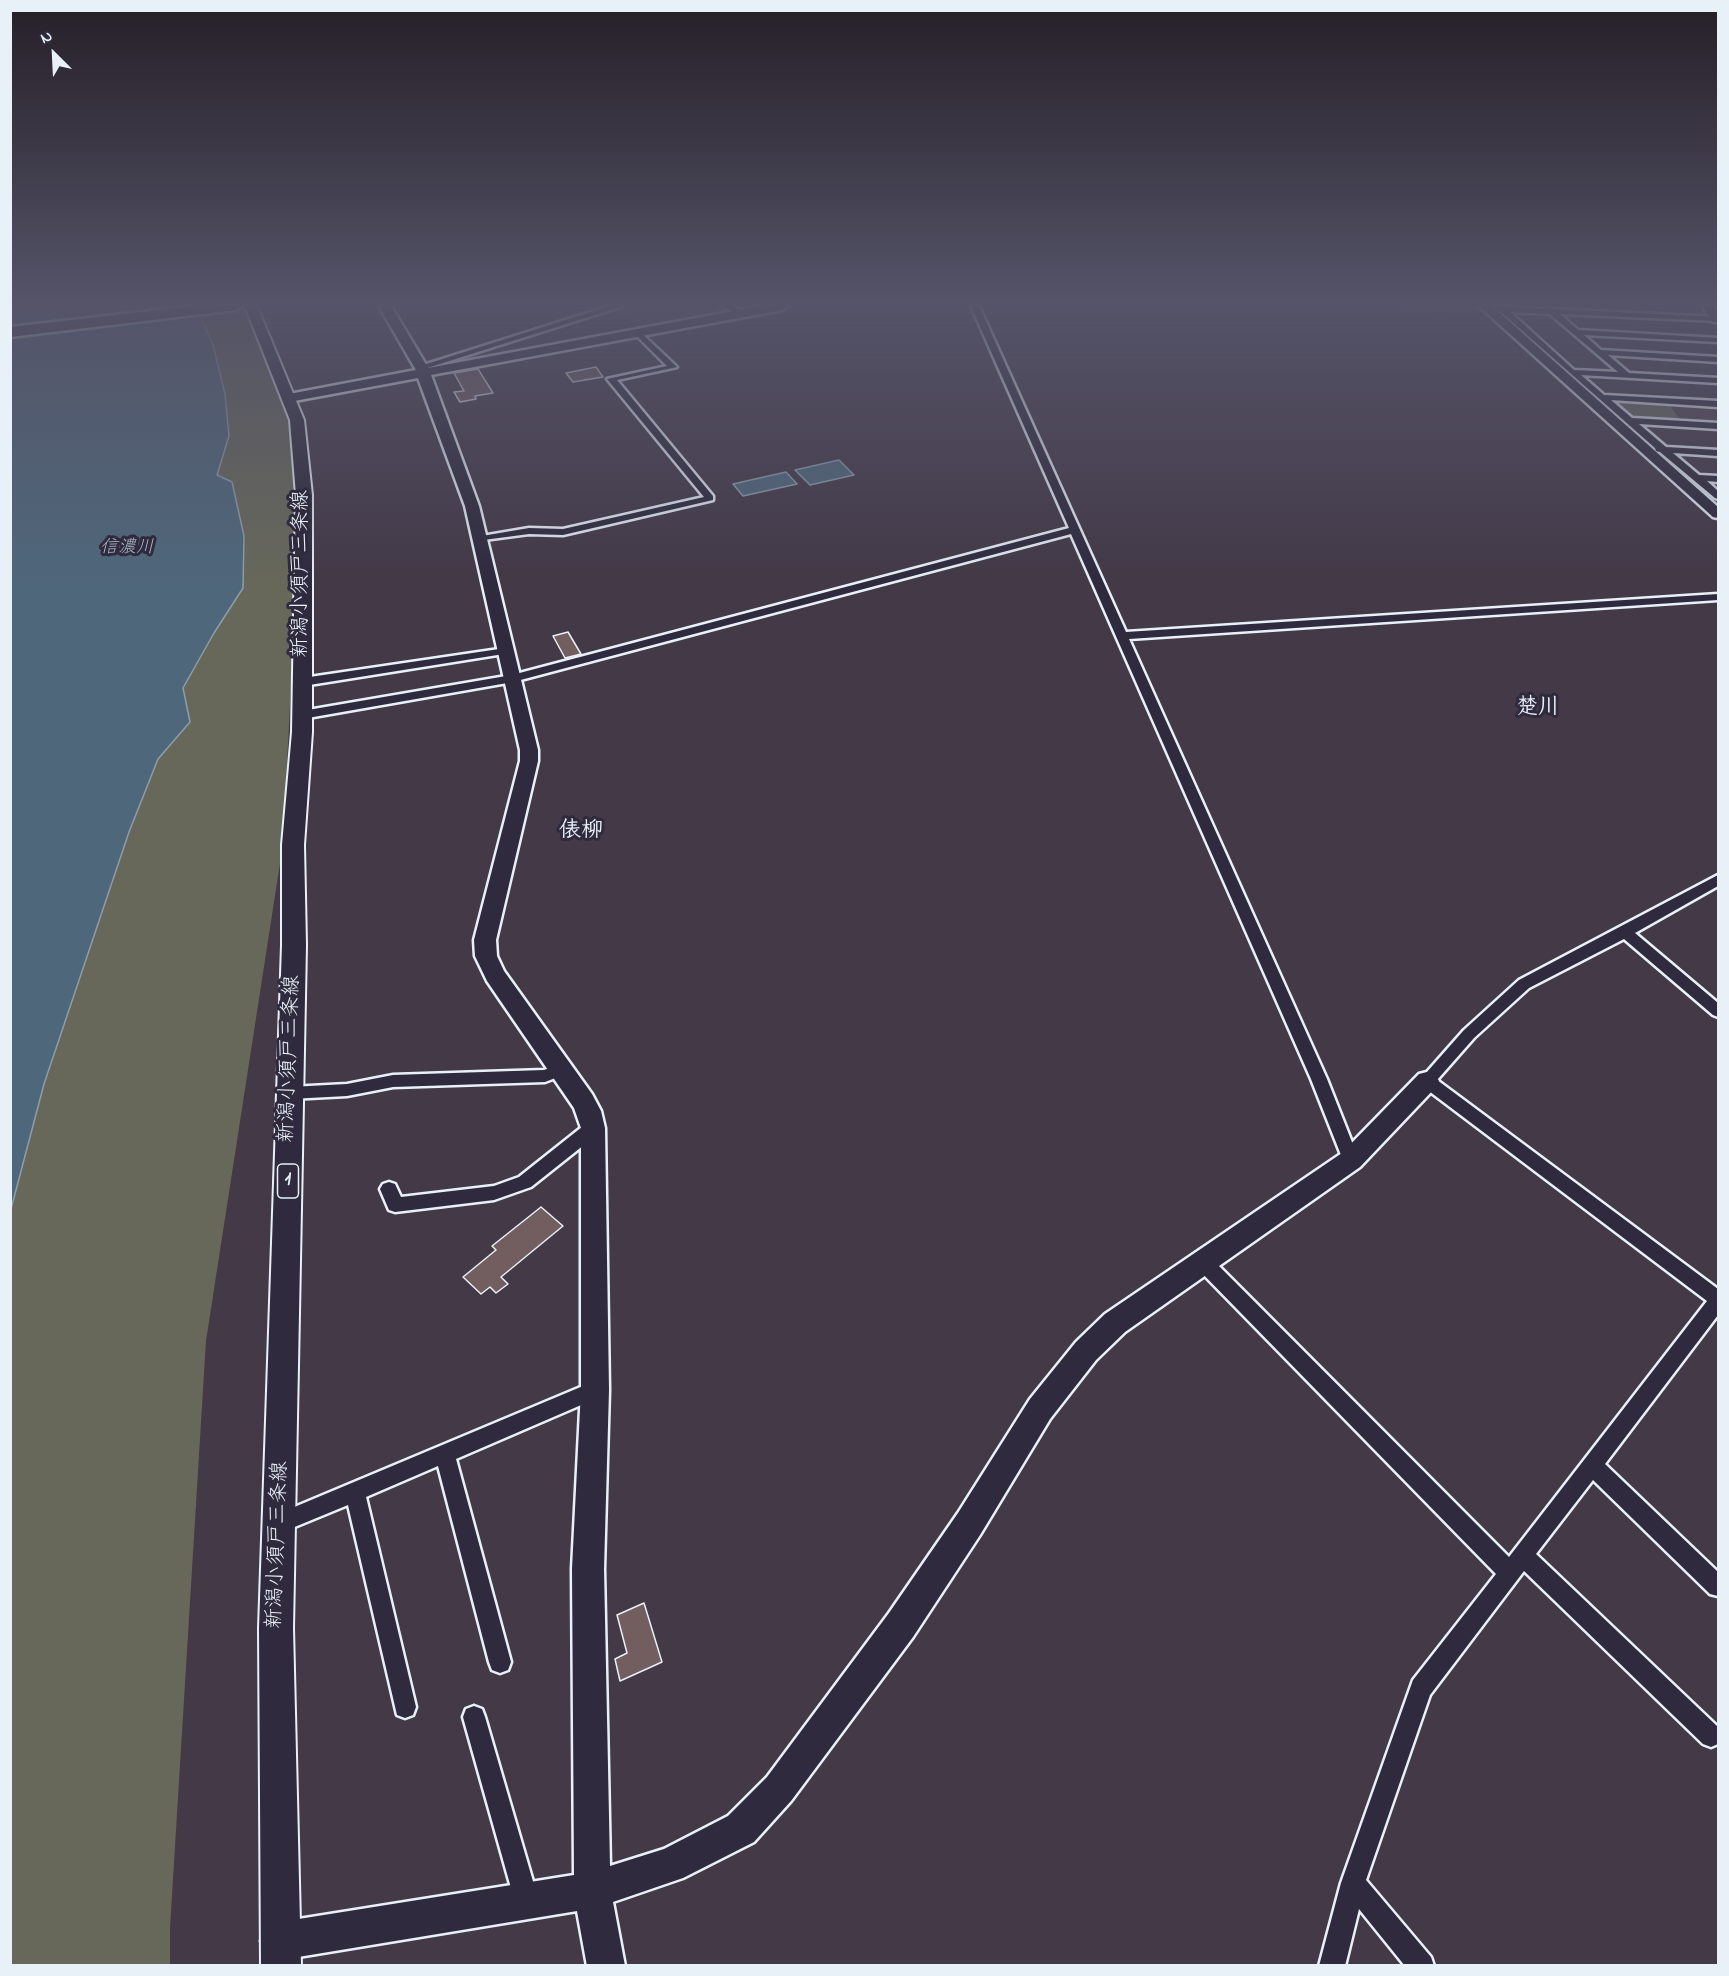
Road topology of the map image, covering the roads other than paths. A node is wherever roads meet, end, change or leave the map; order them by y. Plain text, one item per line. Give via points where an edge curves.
1 (293, 398) edge
2 (433, 398) edge
3 (626, 398) edge
4 (1016, 398) edge
5 (1590, 398) edge
6 (1602, 398) edge
7 (1621, 398) edge
8 (289, 399) joint
9 (1719, 404) edge
10 (1629, 421) junction
11 (1719, 426) edge
12 (1644, 449) junction
13 (1661, 449) junction
14 (1719, 453) edge
15 (1697, 478) junction
16 (1719, 479) edge
17 (1719, 496) edge
18 (1719, 514) edge
19 (1075, 530) junction
20 (480, 539) junction
21 (1719, 597) edge
22 (1123, 636) junction
23 (506, 651) junction
24 (513, 678) junction
25 (303, 682) junction
26 (302, 715) junction
27 (1719, 880) edge
28 (1624, 932) junction
29 (1719, 1011) edge
30 (562, 1069) junction
31 (1427, 1081) junction
32 (290, 1093) junction
33 (593, 1128) junction
34 (1350, 1160) junction
35 (389, 1189) dead end
36 (1203, 1262) junction
37 (1719, 1300) edge
38 (594, 1390) junction
39 (445, 1455) junction
40 (1591, 1465) junction
41 (355, 1492) junction
42 (280, 1523) junction
43 (1516, 1564) junction
44 (1719, 1586) edge
45 (500, 1662) dead end
46 (405, 1707) dead end
47 (474, 1717) dead end
48 (1711, 1736) dead end
49 (1353, 1882) junction
50 (592, 1890) junction
51 (527, 1902) junction
52 (280, 1953) edge
53 (606, 1965) edge
54 (1332, 1965) edge
55 (1422, 1965) edge

1 - 8 street
2 - 20 street via 454,452
3 - 20 street via 710,498 563,532 529,531
4 - 19 street
5 - 12 street
6 - 10 street
7 - 9 street
8 - 25 main road, 新潟小須戸三条線 / 1 via 297,420 304,495
10 - 11 street
10 - 13 street
12 - 13 street
12 - 18 street
13 - 14 street
13 - 15 street
15 - 16 street
15 - 17 street
19 - 22 street
19 - 24 street
20 - 23 street
21 - 22 street
22 - 34 street via 1319,1078
23 - 24 street
23 - 25 street
24 - 26 street
24 - 30 street via 529,761 485,948 495,975
25 - 26 main road, 新潟小須戸三条線 / 1
26 - 32 main road, 新潟小須戸三条線 / 1 via 293,845
27 - 28 street
28 - 29 street
28 - 31 street via 1524,984 1469,1034
30 - 32 street via 545,1076 393,1081 347,1090
30 - 33 street via 589,1111
31 - 34 street
31 - 37 street
32 - 42 main road, 新潟小須戸三条線 / 1
33 - 35 street via 525,1182 495,1193 395,1205
33 - 38 street
34 - 36 street
36 - 43 street
36 - 50 street via 1115,1323 1086,1351 1040,1409 901,1624 779,1789 741,1829 670,1865
37 - 40 street
38 - 39 street
38 - 50 street via 588,1569
39 - 41 street
39 - 45 street
40 - 43 street
40 - 44 street
41 - 42 street
41 - 46 street
42 - 52 main road, 新潟小須戸三条線 / 1 via 276,1628
43 - 48 street
43 - 49 street via 1421,1688
47 - 51 street
49 - 54 street
49 - 55 street
50 - 51 street
50 - 53 street
51 - 52 street

